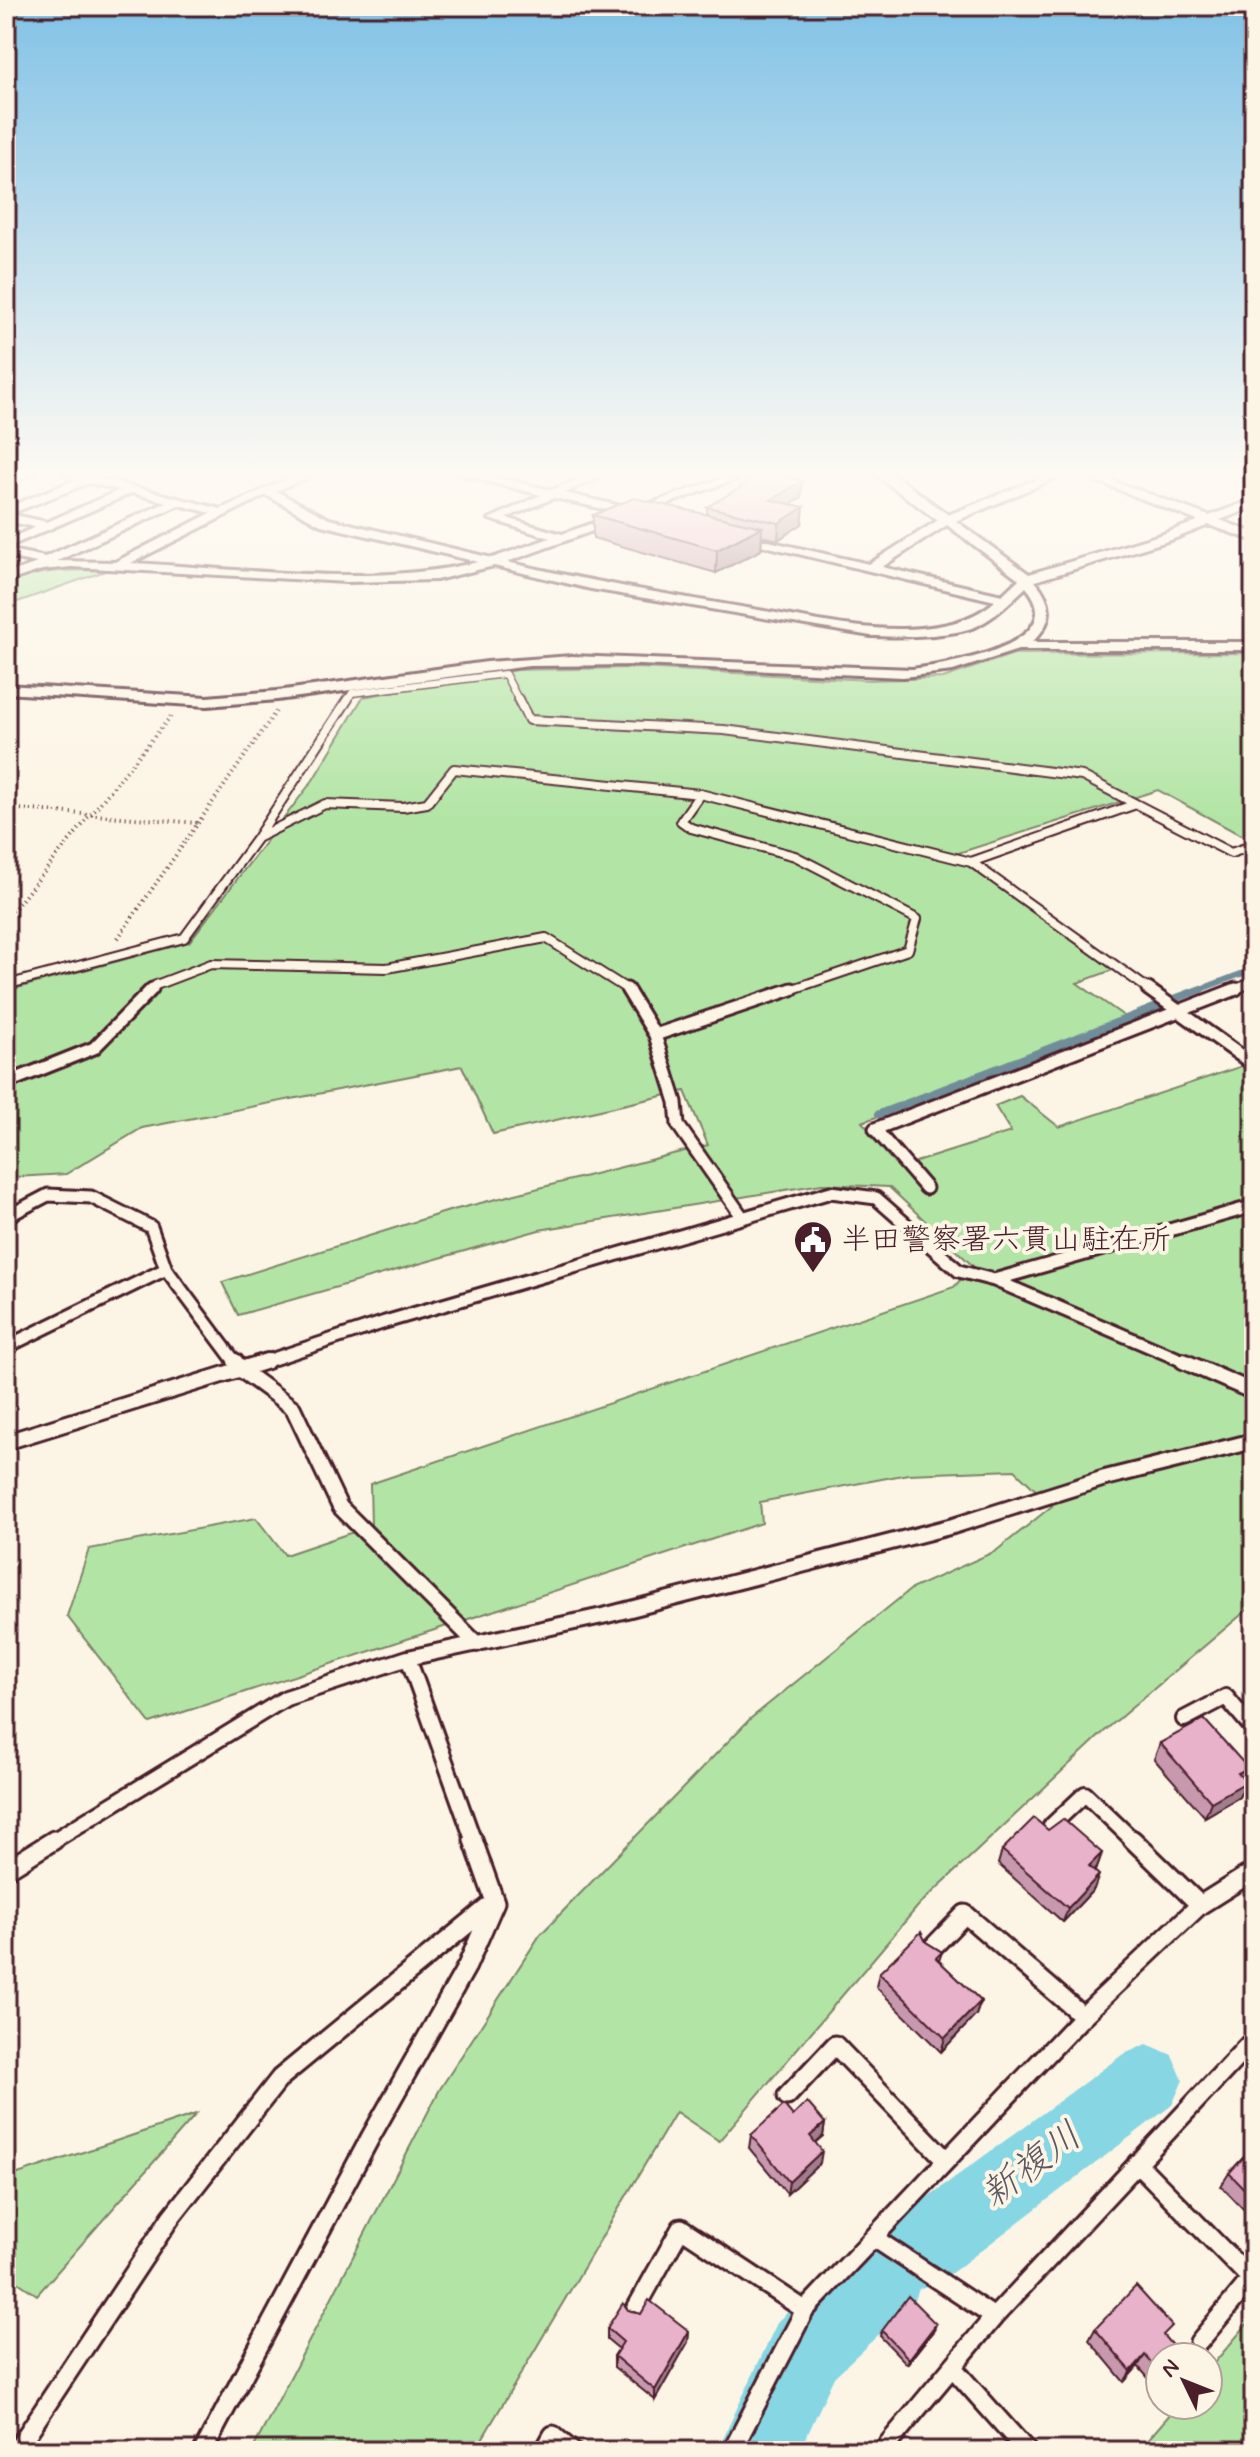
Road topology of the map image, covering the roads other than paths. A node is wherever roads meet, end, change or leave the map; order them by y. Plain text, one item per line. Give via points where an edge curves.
1 (613, 589) edge
2 (958, 589) edge
3 (1016, 589) edge
4 (1035, 589) edge
5 (1004, 599) junction
6 (1017, 646) junction
7 (1254, 646) edge
8 (6, 689) edge
9 (700, 794) junction
10 (1136, 804) junction
11 (257, 838) junction
12 (1254, 845) edge
13 (971, 862) junction
14 (1254, 982) edge
15 (6, 985) edge
16 (1178, 1011) junction
17 (655, 1035) junction
18 (1254, 1065) edge
19 (6, 1083) edge
20 (926, 1188) dead end
21 (1254, 1206) edge
22 (6, 1217) edge
23 (743, 1218) junction
24 (166, 1269) junction
25 (994, 1280) junction
26 (6, 1347) edge
27 (241, 1370) junction
28 (1254, 1392) edge
29 (1254, 1441) edge
30 (6, 1442) edge
31 (477, 1644) junction
32 (408, 1658) junction
33 (1184, 1719) dead end
34 (1254, 1730) edge
35 (1051, 1826) edge
36 (6, 1870) edge
37 (1254, 1871) edge
38 (495, 1902) junction
39 (1200, 1905) junction
40 (931, 1949) edge
41 (1083, 2016) junction
42 (1254, 2039) edge
43 (787, 2096) dead end
44 (946, 2160) junction
45 (1137, 2163) junction
46 (874, 2238) junction
47 (805, 2310) junction
48 (634, 2312) edge
49 (994, 2317) junction
50 (1200, 2341) edge
51 (954, 2369) junction
52 (16, 2451) edge
53 (203, 2451) edge
54 (544, 2451) edge
55 (572, 2451) edge
56 (732, 2451) edge
57 (882, 2451) edge
58 (1027, 2451) edge

1 - 5 street via 871,632 970,624
2 - 5 street
3 - 5 street
4 - 6 street via 1046,606 1044,620
6 - 7 street
6 - 8 street via 918,672 560,660 466,667 234,700
9 - 11 lane via 454,769 427,803 325,804
9 - 13 lane
9 - 17 lane via 681,821 691,828 795,856 917,919 908,950
10 - 11 lane via 1082,776 724,730 529,720 505,674 352,693
10 - 12 lane via 1231,853
10 - 13 lane
11 - 15 lane via 184,938
13 - 16 lane
14 - 16 lane
16 - 18 lane
16 - 20 lane via 875,1129
17 - 19 lane via 630,991 546,938 387,968 211,964 156,985 94,1048
17 - 23 lane via 678,1125
21 - 25 lane
22 - 24 lane via 48,1195 91,1197 151,1227
23 - 25 lane via 831,1192 876,1198 959,1271
23 - 27 lane via 385,1322
24 - 26 lane
24 - 27 lane
25 - 28 lane
27 - 30 lane
27 - 31 lane via 293,1408 340,1507
29 - 31 lane via 1105,1478 938,1530
31 - 32 lane
32 - 36 lane via 286,1698
32 - 38 lane
33 - 34 lane via 1226,1697
35 - 39 lane via 1085,1794
37 - 39 lane
38 - 52 lane via 280,2078 171,2217
38 - 53 lane via 467,1966
39 - 41 lane
40 - 41 lane via 965,1914
41 - 44 lane
42 - 45 lane
43 - 44 lane via 835,2045
44 - 46 lane
45 - 49 lane
45 - 50 lane via 1251,2279
46 - 47 lane
46 - 49 lane
47 - 48 lane via 681,2228
47 - 56 lane
49 - 51 lane
51 - 57 lane
51 - 58 lane
54 - 55 lane via 553,2435

